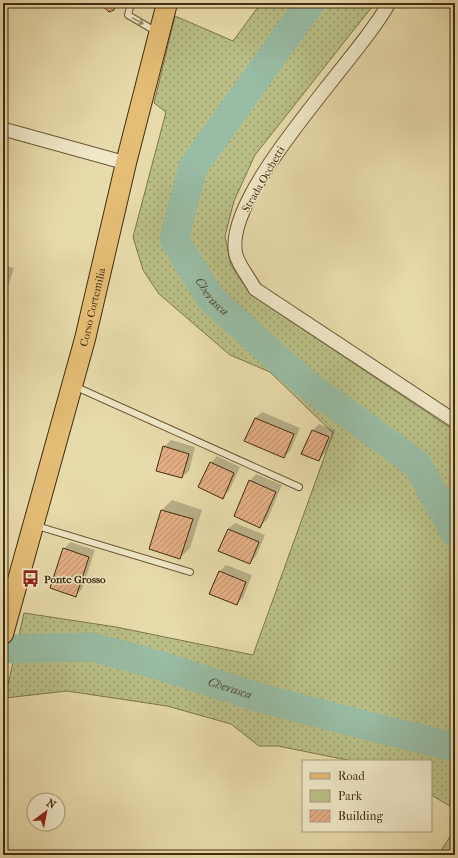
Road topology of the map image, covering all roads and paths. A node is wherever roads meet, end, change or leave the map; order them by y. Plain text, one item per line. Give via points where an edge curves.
1 (131, 3) edge
2 (167, 3) edge
3 (389, 3) edge
4 (159, 33) junction
5 (3, 129) edge
6 (126, 163) junction
7 (72, 385) junction
8 (455, 421) edge
9 (299, 487) dead end
10 (33, 524) junction
11 (190, 572) dead end
12 (8, 603) edge
13 (3, 634) edge

1 -> 4 lane via 128,15
2 - 4 main road, Corso Cortemilia
3 - 8 street, Strada Occhetti via 275,155 246,204 236,231 236,255 255,289
4 - 6 main road, Corso Cortemilia
5 - 6 street
6 - 7 main road, Corso Cortemilia
7 - 9 lane
7 - 10 main road, Corso Cortemilia
10 - 11 lane
10 - 12 main road, Corso Cortemilia
12 - 13 main road, Corso Cortemilia

